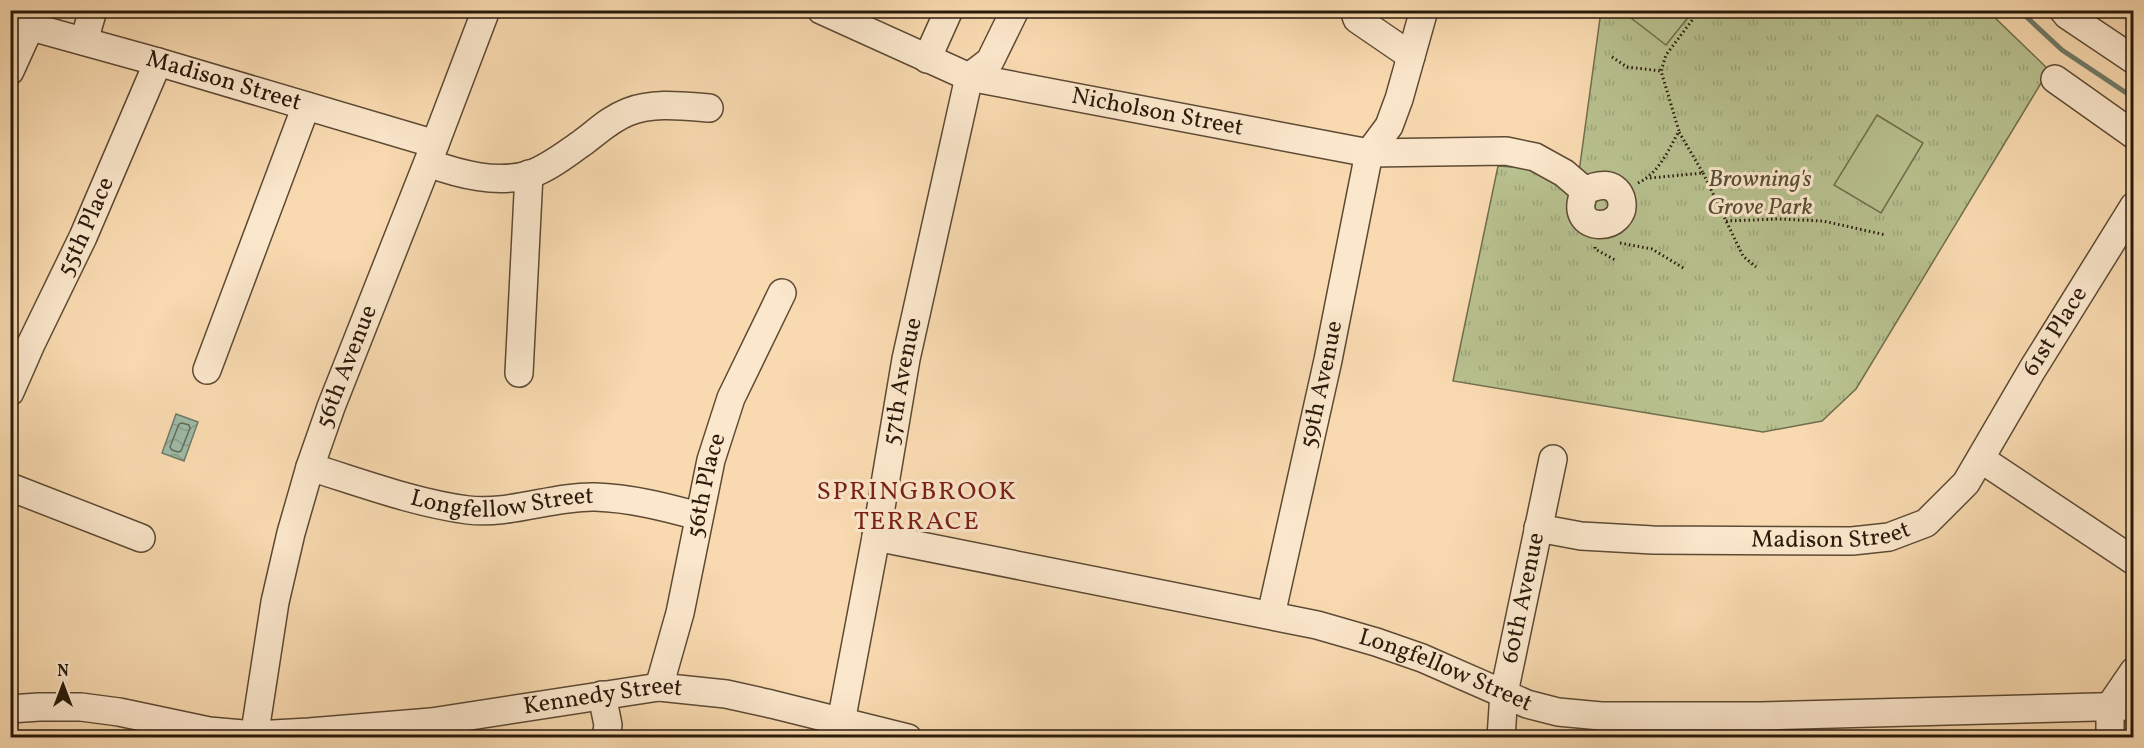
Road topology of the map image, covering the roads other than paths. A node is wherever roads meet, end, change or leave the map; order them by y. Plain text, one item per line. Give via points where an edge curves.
1 (93, 10) edge
2 (486, 10) edge
3 (821, 10) edge
4 (949, 10) edge
5 (1015, 10) edge
6 (1354, 10) edge
7 (1424, 10) edge
8 (2067, 12) edge
9 (20, 24) edge
10 (84, 41) junction
11 (1411, 56) junction
12 (927, 58) junction
13 (2133, 60) edge
14 (158, 62) junction
15 (10, 71) edge
16 (969, 77) junction
17 (2055, 79) dead end
18 (306, 106) junction
19 (709, 108) dead end
20 (2133, 135) edge
21 (1369, 153) junction
22 (432, 154) junction
23 (529, 174) junction
24 (1586, 191) junction
25 (2133, 206) edge
26 (782, 293) dead end
27 (207, 370) dead end
28 (519, 373) dead end
29 (10, 392) edge
30 (1553, 459) dead end
31 (1981, 459) junction
32 (310, 467) junction
33 (10, 487) edge
34 (698, 516) junction
35 (1538, 528) junction
36 (876, 537) junction
37 (141, 538) dead end
38 (2133, 561) edge
39 (1271, 615) junction
40 (2133, 671) edge
41 (659, 687) junction
42 (1504, 693) junction
43 (602, 695) junction
44 (2122, 706) edge
45 (10, 709) edge
46 (841, 722) junction
47 (476, 727) edge
48 (254, 736) edge
49 (606, 738) edge
50 (908, 738) edge
51 (1501, 738) edge
52 (2110, 738) edge

1 - 10 street
2 - 22 street, 56th Avenue
3 - 12 street, Nicholson Street
4 - 12 street
5 - 16 street via 990,61
6 - 11 street via 1357,19
7 - 11 street
8 - 13 street
9 - 10 street, Madison Street
9 - 15 street
10 - 14 street, Madison Street
11 - 21 street via 1389,126
12 - 16 street, Nicholson Street
14 - 18 street, Madison Street
14 - 29 street, 55th Place via 83,237
16 - 21 street, Nicholson Street
16 - 36 street, 57th Avenue via 906,359
17 - 20 street
18 - 22 street, Madison Street
18 - 27 street
19 - 23 street via 639,108 611,121 554,162
21 - 24 street, Nicholson Street via 1506,151 1535,158 1564,173
21 - 39 street, 59th Avenue
22 - 23 street, Madison Street via 459,174
22 - 32 street, 56th Avenue
23 - 28 street
24 - 24 street via 1580,202 1581,212 1592,224 1603,225 1617,218 1621,199 1613,188 1596,184
25 - 31 street, 61st Place
26 - 34 street, 56th Place via 731,398
30 - 35 street, 60th Avenue
31 - 35 street, Madison Street via 1966,483 1926,522 1889,537 1852,541 1653,540 1581,536
31 - 38 street
32 - 34 street, Longfellow Street via 470,510 513,509 594,497 639,501
32 - 48 street, 56th Avenue via 275,602
33 - 37 street
34 - 41 street, 56th Place via 680,613
35 - 42 street, 60th Avenue
36 - 39 street, Longfellow Street
36 - 46 street, 57th Avenue
39 - 42 street, Longfellow Street via 1376,642
40 - 44 street
41 - 43 street, Kennedy Street
41 - 46 street, Kennedy Street via 726,694
42 - 44 street, Longfellow Street via 1558,712 1601,716 1761,717
42 - 51 street, 60th Avenue
43 - 47 street, Kennedy Street
43 - 49 street via 608,725
44 - 52 street
45 - 48 street, Kennedy Street via 81,707
46 - 50 street, Kennedy Street
47 - 48 street, Kennedy Street via 431,722

